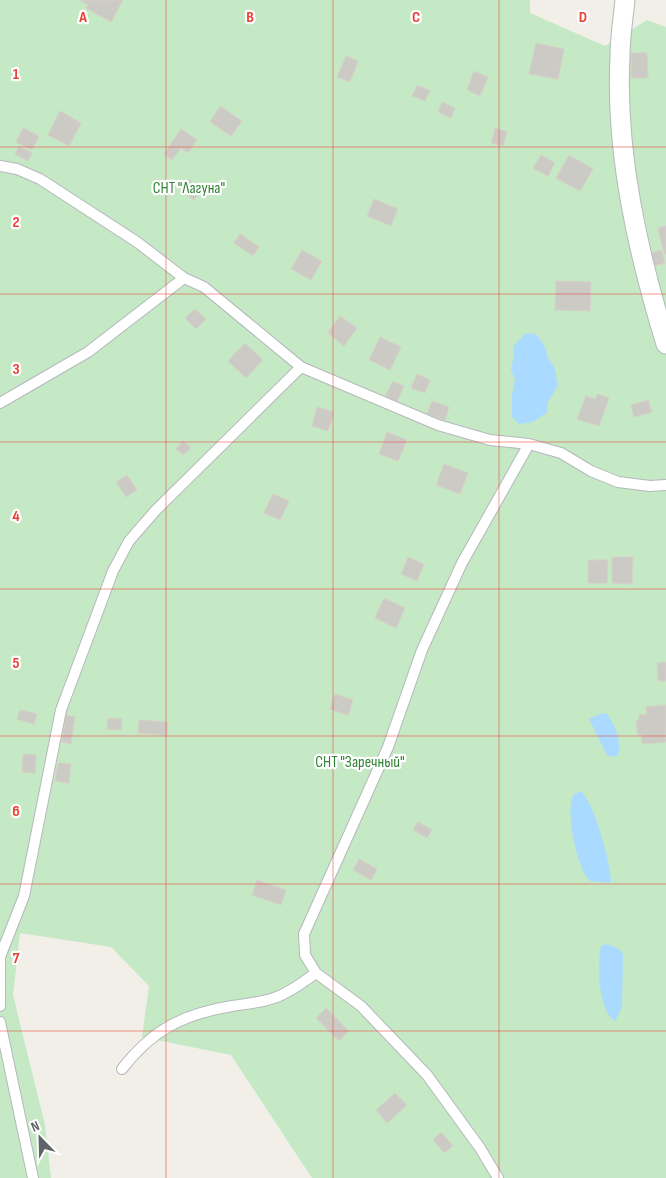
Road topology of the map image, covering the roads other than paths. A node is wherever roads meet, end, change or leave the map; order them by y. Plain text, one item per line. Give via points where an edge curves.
1 (625, 0) edge
2 (0, 166) edge
3 (184, 278) junction
4 (666, 344) edge
5 (301, 368) junction
6 (0, 403) edge
7 (529, 444) junction
8 (666, 485) edge
9 (0, 957) edge
10 (316, 973) junction
11 (0, 1006) edge
12 (0, 1022) edge
13 (122, 1069) dead end
14 (33, 1178) edge
15 (498, 1178) edge

1 - 4 street via 620,58 623,146 632,212
2 - 3 lane via 17,168 40,179 137,242
3 - 5 lane via 204,287
3 - 6 lane via 88,352
5 - 7 lane via 438,425 490,440
5 - 9 lane via 156,510 129,542 113,570 61,710 24,896
7 - 8 lane via 561,453 618,482
7 - 10 lane via 462,563 426,641 384,755 304,934 305,955
9 - 11 lane
10 - 13 lane via 287,993 185,1017 139,1047
10 - 15 lane via 361,1006 426,1075
12 - 14 lane

